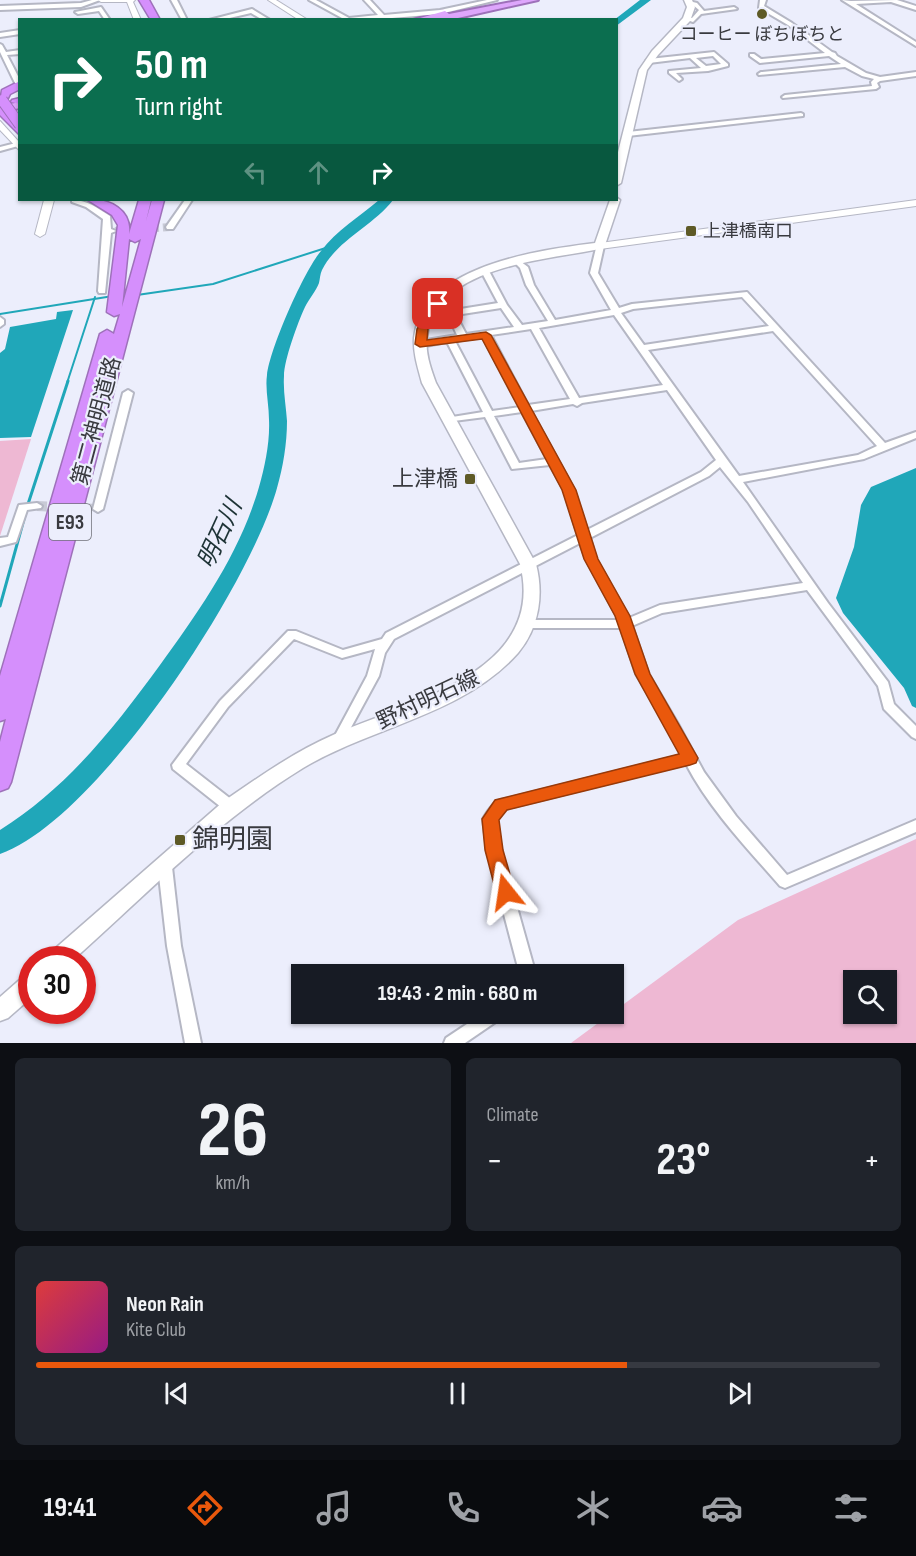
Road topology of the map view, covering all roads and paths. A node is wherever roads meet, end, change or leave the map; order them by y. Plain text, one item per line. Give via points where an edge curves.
1 (18, 0) edge
2 (99, 0) edge
3 (130, 0) edge
4 (149, 0) edge
5 (174, 0) edge
6 (271, 0) edge
7 (312, 0) edge
8 (367, 0) edge
9 (494, 0) edge
10 (513, 0) edge
11 (534, 0) edge
12 (762, 0) edge
13 (892, 0) edge
14 (872, 1) edge
15 (689, 2) edge
16 (848, 2) edge
17 (56, 3) edge
18 (81, 5) junction
19 (478, 6) junction
20 (0, 8) edge
21 (24, 8) junction
22 (916, 8) edge
23 (734, 9) dead end
24 (78, 12) junction
25 (699, 13) junction
26 (382, 16) junction
27 (432, 16) edge
28 (78, 18) edge
29 (107, 18) edge
30 (137, 18) edge
31 (155, 18) edge
32 (164, 18) edge
33 (184, 18) edge
34 (228, 18) edge
35 (264, 18) edge
36 (301, 18) edge
37 (345, 18) edge
38 (359, 18) edge
39 (687, 19) junction
40 (18, 32) edge
41 (0, 35) edge
42 (916, 44) edge
43 (0, 46) edge
44 (18, 52) edge
45 (5, 54) junction
46 (833, 54) junction
47 (752, 55) dead end
48 (692, 57) junction
49 (649, 61) junction
50 (848, 65) junction
51 (705, 68) junction
52 (716, 74) dead end
53 (761, 74) dead end
54 (916, 74) edge
55 (679, 79) dead end
56 (879, 79) junction
57 (18, 82) edge
58 (18, 85) edge
59 (785, 97) dead end
60 (8, 103) edge
61 (801, 115) dead end
62 (0, 124) edge
63 (628, 134) junction
64 (18, 137) edge
65 (0, 149) edge
66 (618, 175) edge
67 (49, 201) edge
68 (78, 201) edge
69 (96, 201) edge
70 (187, 201) edge
71 (615, 201) edge
72 (155, 202) edge
73 (916, 203) edge
74 (170, 227) dead end
75 (40, 234) dead end
76 (600, 246) junction
77 (516, 260) junction
78 (485, 271) junction
79 (125, 283) junction
80 (102, 291) dead end
81 (503, 305) junction
82 (616, 311) junction
83 (553, 323) junction
84 (534, 326) junction
85 (775, 328) junction
86 (520, 329) junction
87 (486, 335) junction
88 (463, 338) junction
89 (450, 340) junction
90 (420, 344) junction
91 (642, 348) junction
92 (670, 387) junction
93 (128, 393) dead end
94 (577, 403) junction
95 (526, 409) junction
96 (489, 414) junction
97 (449, 420) junction
98 (916, 435) edge
99 (883, 447) junction
100 (721, 461) junction
101 (554, 462) junction
102 (736, 480) junction
103 (37, 506) tunnel mouth
104 (98, 509) dead end
105 (584, 536) junction
106 (0, 542) edge
107 (528, 564) junction
108 (810, 586) junction
109 (528, 624) junction
110 (625, 624) junction
111 (385, 642) junction
112 (8, 718) edge
113 (916, 734) edge
114 (338, 741) junction
115 (690, 758) junction
116 (0, 782) edge
117 (231, 807) junction
118 (916, 826) edge
119 (165, 867) junction
120 (74, 946) edge
121 (525, 964) edge
122 (18, 996) edge
123 (0, 1011) edge
124 (480, 1024) edge
125 (193, 1043) edge
126 (452, 1043) edge

1 - 21 street
2 - 3 street
2 - 18 street
3 - 30 street
4 - 31 highway
4 - 32 highway
5 - 33 street
6 - 36 street
7 - 37 street
8 - 26 street
9 - 19 street
10 - 19 highway
11 - 27 highway
12 - 46 street via 761,7 792,23
13 - 14 street
13 - 22 street
14 - 16 street
15 - 25 street via 702,10
15 - 39 main road
16 - 42 street
17 - 18 street
17 - 21 street
18 - 24 street
19 - 27 highway
20 - 21 street
23 - 25 street
24 - 28 street
24 - 29 street via 101,9
25 - 39 street via 693,20
26 - 27 street
26 - 38 street
34 - 35 street via 252,11
39 - 49 main road
40 - 41 street
43 - 45 street
44 - 45 street
45 - 57 street
46 - 47 street via 760,61
46 - 50 street
48 - 49 street
48 - 51 street
48 - 51 street via 714,54 726,65
49 - 63 main road via 638,86
50 - 53 street
50 - 56 street
51 - 52 street
51 - 55 street via 671,72
54 - 56 street
56 - 59 street via 874,82 876,87
58 - 60 highway via 9,93
60 - 64 highway
61 - 63 street
62 - 64 street
63 - 66 main road
64 - 65 street
67 - 75 street
68 - 80 street via 107,218
69 - 79 highway via 121,216
70 - 74 street
71 - 76 main road
72 - 79 highway, 第二神明道路 / E93
73 - 76 street
76 - 77 main road
76 - 82 street via 594,273
77 - 78 main road
77 - 83 street via 525,267 530,285
78 - 81 street
78 - 90 main road via 459,285 438,304 422,329
79 - 112 highway, 第二神明道路 / E93
81 - 86 street
81 - 88 street via 451,314
82 - 83 street
82 - 85 street via 744,294
82 - 91 street
83 - 84 street
84 - 86 street
84 - 94 street
85 - 91 street
85 - 99 street
86 - 87 street
87 - 88 street
87 - 95 street
88 - 89 street
89 - 90 street
89 - 96 street
90 - 97 main road, 野村明石線 via 429,383
91 - 92 street
92 - 94 street
92 - 100 street
93 - 104 street
94 - 95 street
95 - 96 street
95 - 101 street
96 - 97 street
96 - 101 street via 516,467
97 - 107 main road, 野村明石線
98 - 99 street
99 - 102 street via 861,457
100 - 102 street
100 - 105 street via 705,474
101 - 105 street via 569,490
102 - 108 street
103 - 106 street via 23,507 12,540
105 - 107 street
105 - 110 street via 591,559
107 - 109 main road, 野村明石線 via 534,591
107 - 111 street
108 - 110 street via 660,609
108 - 113 street via 884,685 888,706
109 - 110 street
109 - 114 main road, 野村明石線 via 512,649 491,670 466,686
110 - 115 street via 642,674
111 - 114 street via 373,675
111 - 117 street via 342,654 292,634 224,704 178,765
112 - 116 highway, 第二神明道路 / E93
114 - 117 main road, 野村明石線
115 - 118 street via 731,820 785,882
115 - 121 street via 501,805 490,819 494,850
117 - 119 main road, 野村明石線
119 - 120 main road, 野村明石線
119 - 125 street via 174,946
122 - 123 main road
124 - 126 street

